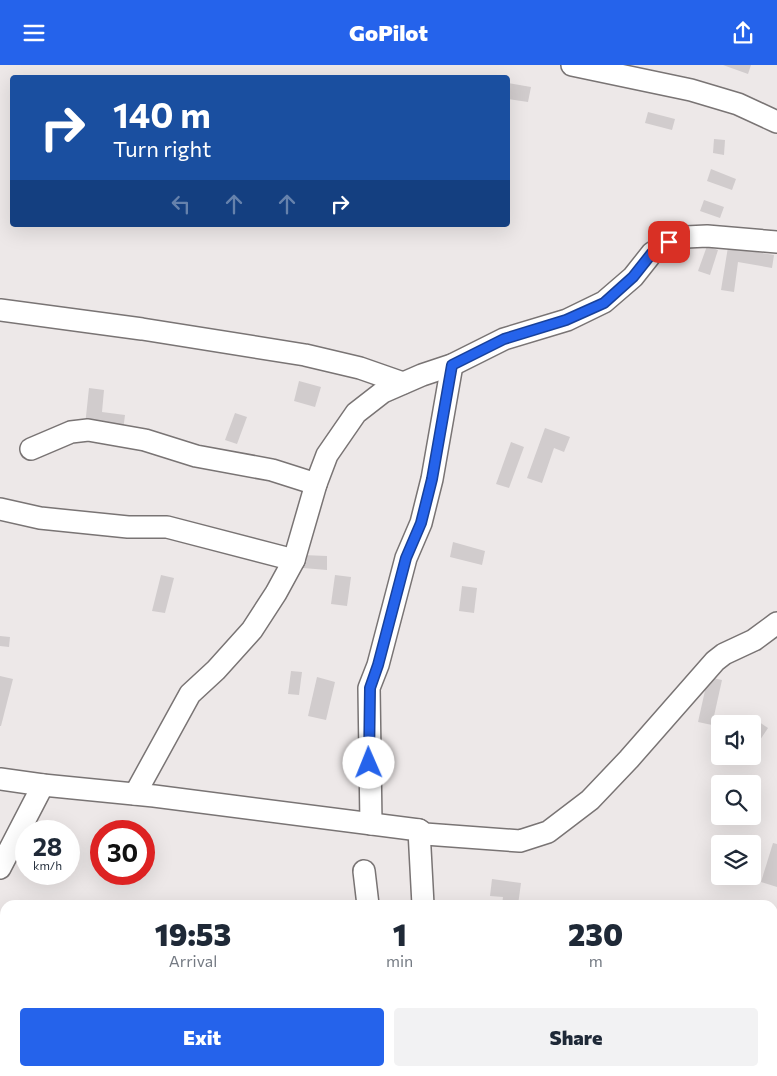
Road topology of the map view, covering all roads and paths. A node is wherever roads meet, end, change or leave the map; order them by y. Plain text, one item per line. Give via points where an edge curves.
1 (572, 65) edge
2 (777, 122) edge
3 (777, 242) edge
4 (0, 310) edge
5 (452, 365) junction
6 (403, 383) junction
7 (31, 449) dead end
8 (316, 484) junction
9 (0, 509) edge
10 (294, 560) junction
11 (777, 623) edge
12 (0, 779) edge
13 (43, 785) junction
14 (135, 794) junction
15 (371, 824) junction
16 (419, 830) junction
17 (0, 868) edge
18 (364, 871) dead end
19 (367, 900) edge
20 (423, 900) edge

1 - 2 street via 691,90 738,104
3 - 5 street via 707,236 669,242 652,253 633,277 604,303 566,320 504,339
4 - 6 street via 304,355 360,368
5 - 6 street
5 - 15 street via 428,497 406,558 370,688
6 - 8 street via 383,392 356,413 327,455
7 - 8 street via 71,432 88,431 145,440 196,456 272,471
8 - 10 street
9 - 10 street via 40,518 128,527 168,527
10 - 14 street via 252,630 190,694
11 - 16 street via 715,661 590,799 548,832 520,841 425,834
12 - 13 street
13 - 14 street
13 - 17 street
14 - 15 street
15 - 16 street
16 - 20 street
18 - 19 street

